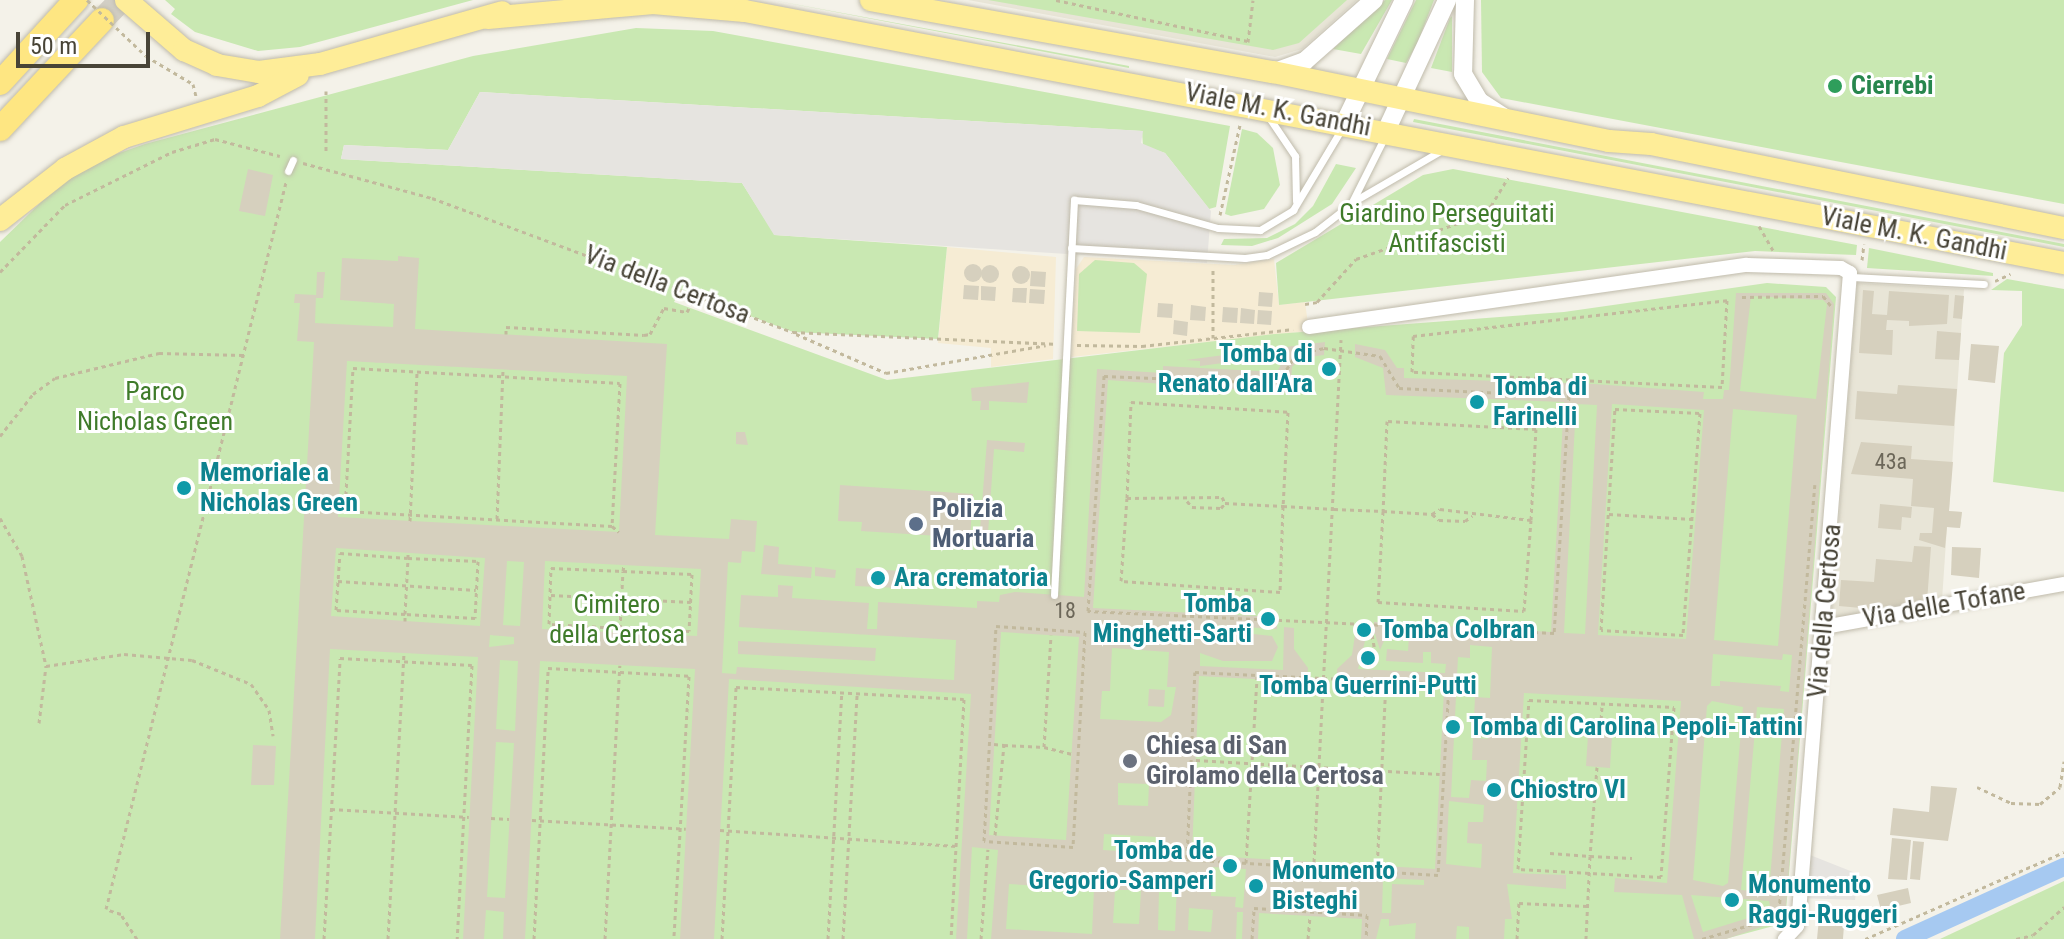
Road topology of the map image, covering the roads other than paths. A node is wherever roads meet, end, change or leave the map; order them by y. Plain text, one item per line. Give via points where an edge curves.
1 (76, 0) edge
2 (126, 0) edge
3 (525, 0) edge
4 (871, 0) edge
5 (1374, 0) edge
6 (1404, 0) edge
7 (1447, 0) edge
8 (1465, 0) edge
9 (488, 18) junction
10 (102, 20) tunnel mouth
11 (320, 64) junction
12 (1273, 72) junction
13 (0, 83) edge
14 (1353, 105) junction
15 (1243, 113) junction
16 (1394, 115) junction
17 (1510, 121) junction
18 (0, 129) edge
19 (1449, 145) junction
20 (293, 160) road end
21 (288, 171) road end
22 (1351, 204) junction
23 (1293, 210) junction
24 (0, 220) edge
25 (2064, 228) edge
26 (1071, 248) junction
27 (2064, 263) edge
28 (1851, 277) junction
29 (1984, 284) road end
30 (1309, 327) road end
31 (2064, 584) edge
32 (1054, 595) dead end
33 (1824, 627) junction
34 (1785, 939) edge

1 - 13 highway
2 - 11 main road via 184,50 232,69 284,72
3 - 9 main road
4 - 12 main road, Viale M. K. Gandhi
5 - 12 street via 1305,61
6 - 14 street
7 - 16 street
8 - 17 street via 1463,74 1479,101
9 - 11 main road
9 - 15 main road, Viale M. K. Gandhi via 621,4 714,7
10 - 18 highway
11 - 24 main road via 258,96 92,153 34,190
12 - 14 main road, Viale M. K. Gandhi
14 - 15 main road, Viale M. K. Gandhi
14 - 16 main road, Viale M. K. Gandhi
14 - 16 main road, Viale M. K. Gandhi
14 - 23 lane
15 - 23 lane via 1278,125 1292,148 1300,182
16 - 17 main road, Viale M. K. Gandhi
16 - 19 main road, Viale M. K. Gandhi
16 - 22 lane
17 - 25 main road, Viale M. K. Gandhi via 1733,159 1784,174
19 - 22 lane
19 - 27 main road, Viale M. K. Gandhi
20 - 21 lane
22 - 26 lane via 1293,244 1245,258
23 - 26 lane via 1271,226 1242,232 1147,207 1074,200
26 - 32 lane
28 - 29 lane
28 - 30 street via 1841,268 1774,264
28 - 33 street, Via della Certosa
31 - 33 street, Via delle Tofane
33 - 34 street, Via della Certosa via 1797,926

